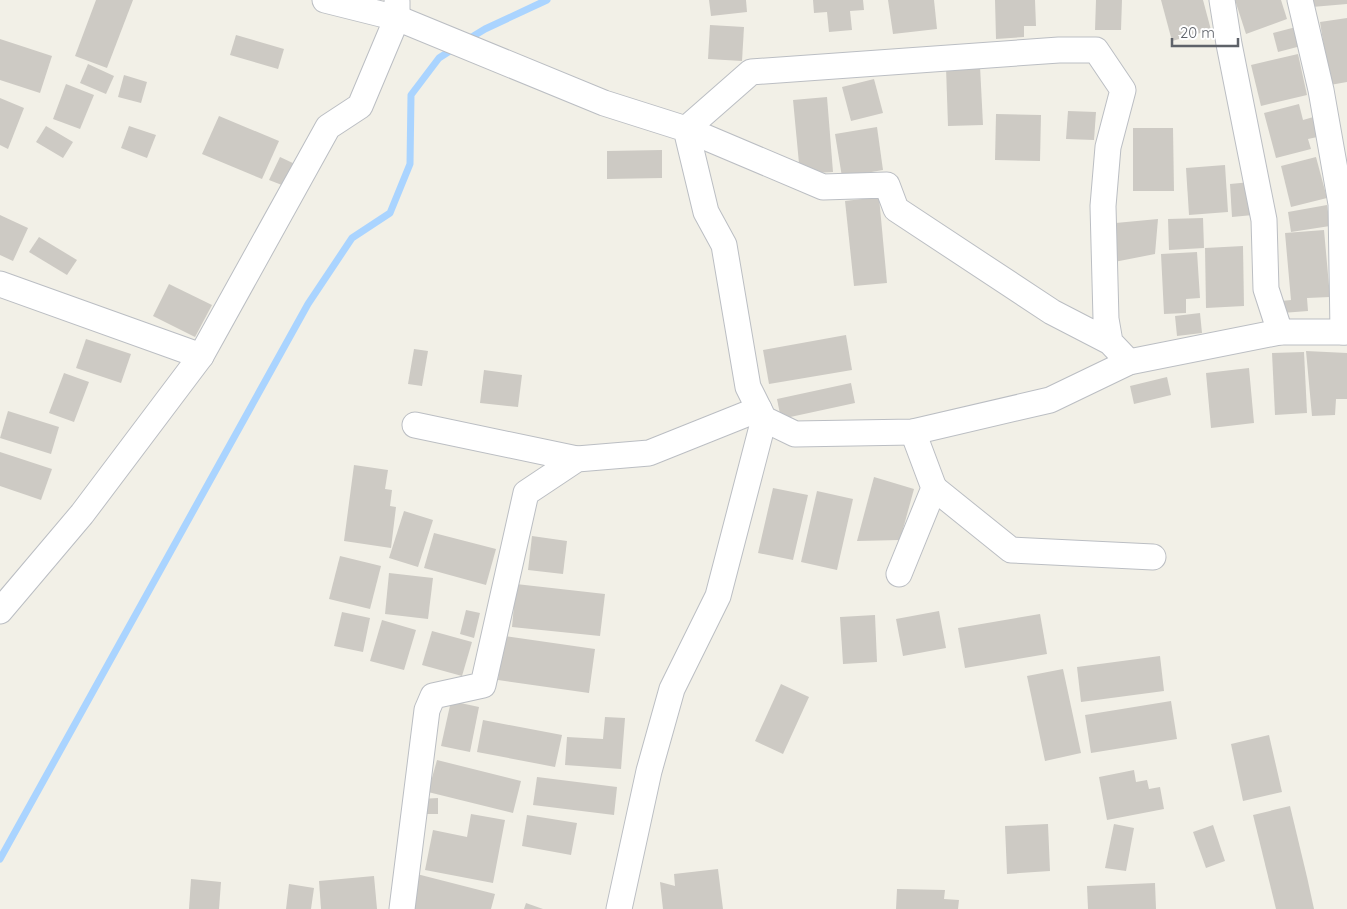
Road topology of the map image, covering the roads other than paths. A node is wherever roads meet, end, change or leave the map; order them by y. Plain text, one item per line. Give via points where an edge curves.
1 (326, 0) edge
2 (1222, 0) edge
3 (1300, 0) edge
4 (397, 9) edge
5 (686, 129) junction
6 (0, 284) edge
7 (1280, 332) junction
8 (1345, 332) edge
9 (1110, 342) junction
10 (201, 356) junction
11 (1129, 362) junction
12 (762, 414) junction
13 (415, 425) dead end
14 (913, 432) junction
15 (577, 459) junction
16 (934, 488) junction
17 (1154, 557) dead end
18 (899, 574) dead end
19 (0, 611) edge
20 (402, 909) edge
21 (620, 909) edge

1 - 4 street
2 - 7 street via 1264,220 1266,289
3 - 8 street via 1321,90 1341,204
4 - 5 street via 604,102
4 - 10 street via 360,106 328,127
5 - 9 street via 823,187 887,185 896,209 1052,312
5 - 9 street via 751,72 1096,50 1123,90 1108,147 1103,206 1106,319
5 - 12 street via 706,212 724,245 748,387
6 - 10 street
7 - 8 street
7 - 11 street
9 - 11 street
10 - 19 street via 82,514
11 - 14 street via 1050,400
12 - 14 street via 795,434
12 - 15 street via 649,453
12 - 21 street via 718,596 672,689 649,771
13 - 15 street
14 - 16 street
15 - 20 street via 526,493 483,685 433,696 427,710
16 - 17 street via 1011,550
16 - 18 street

